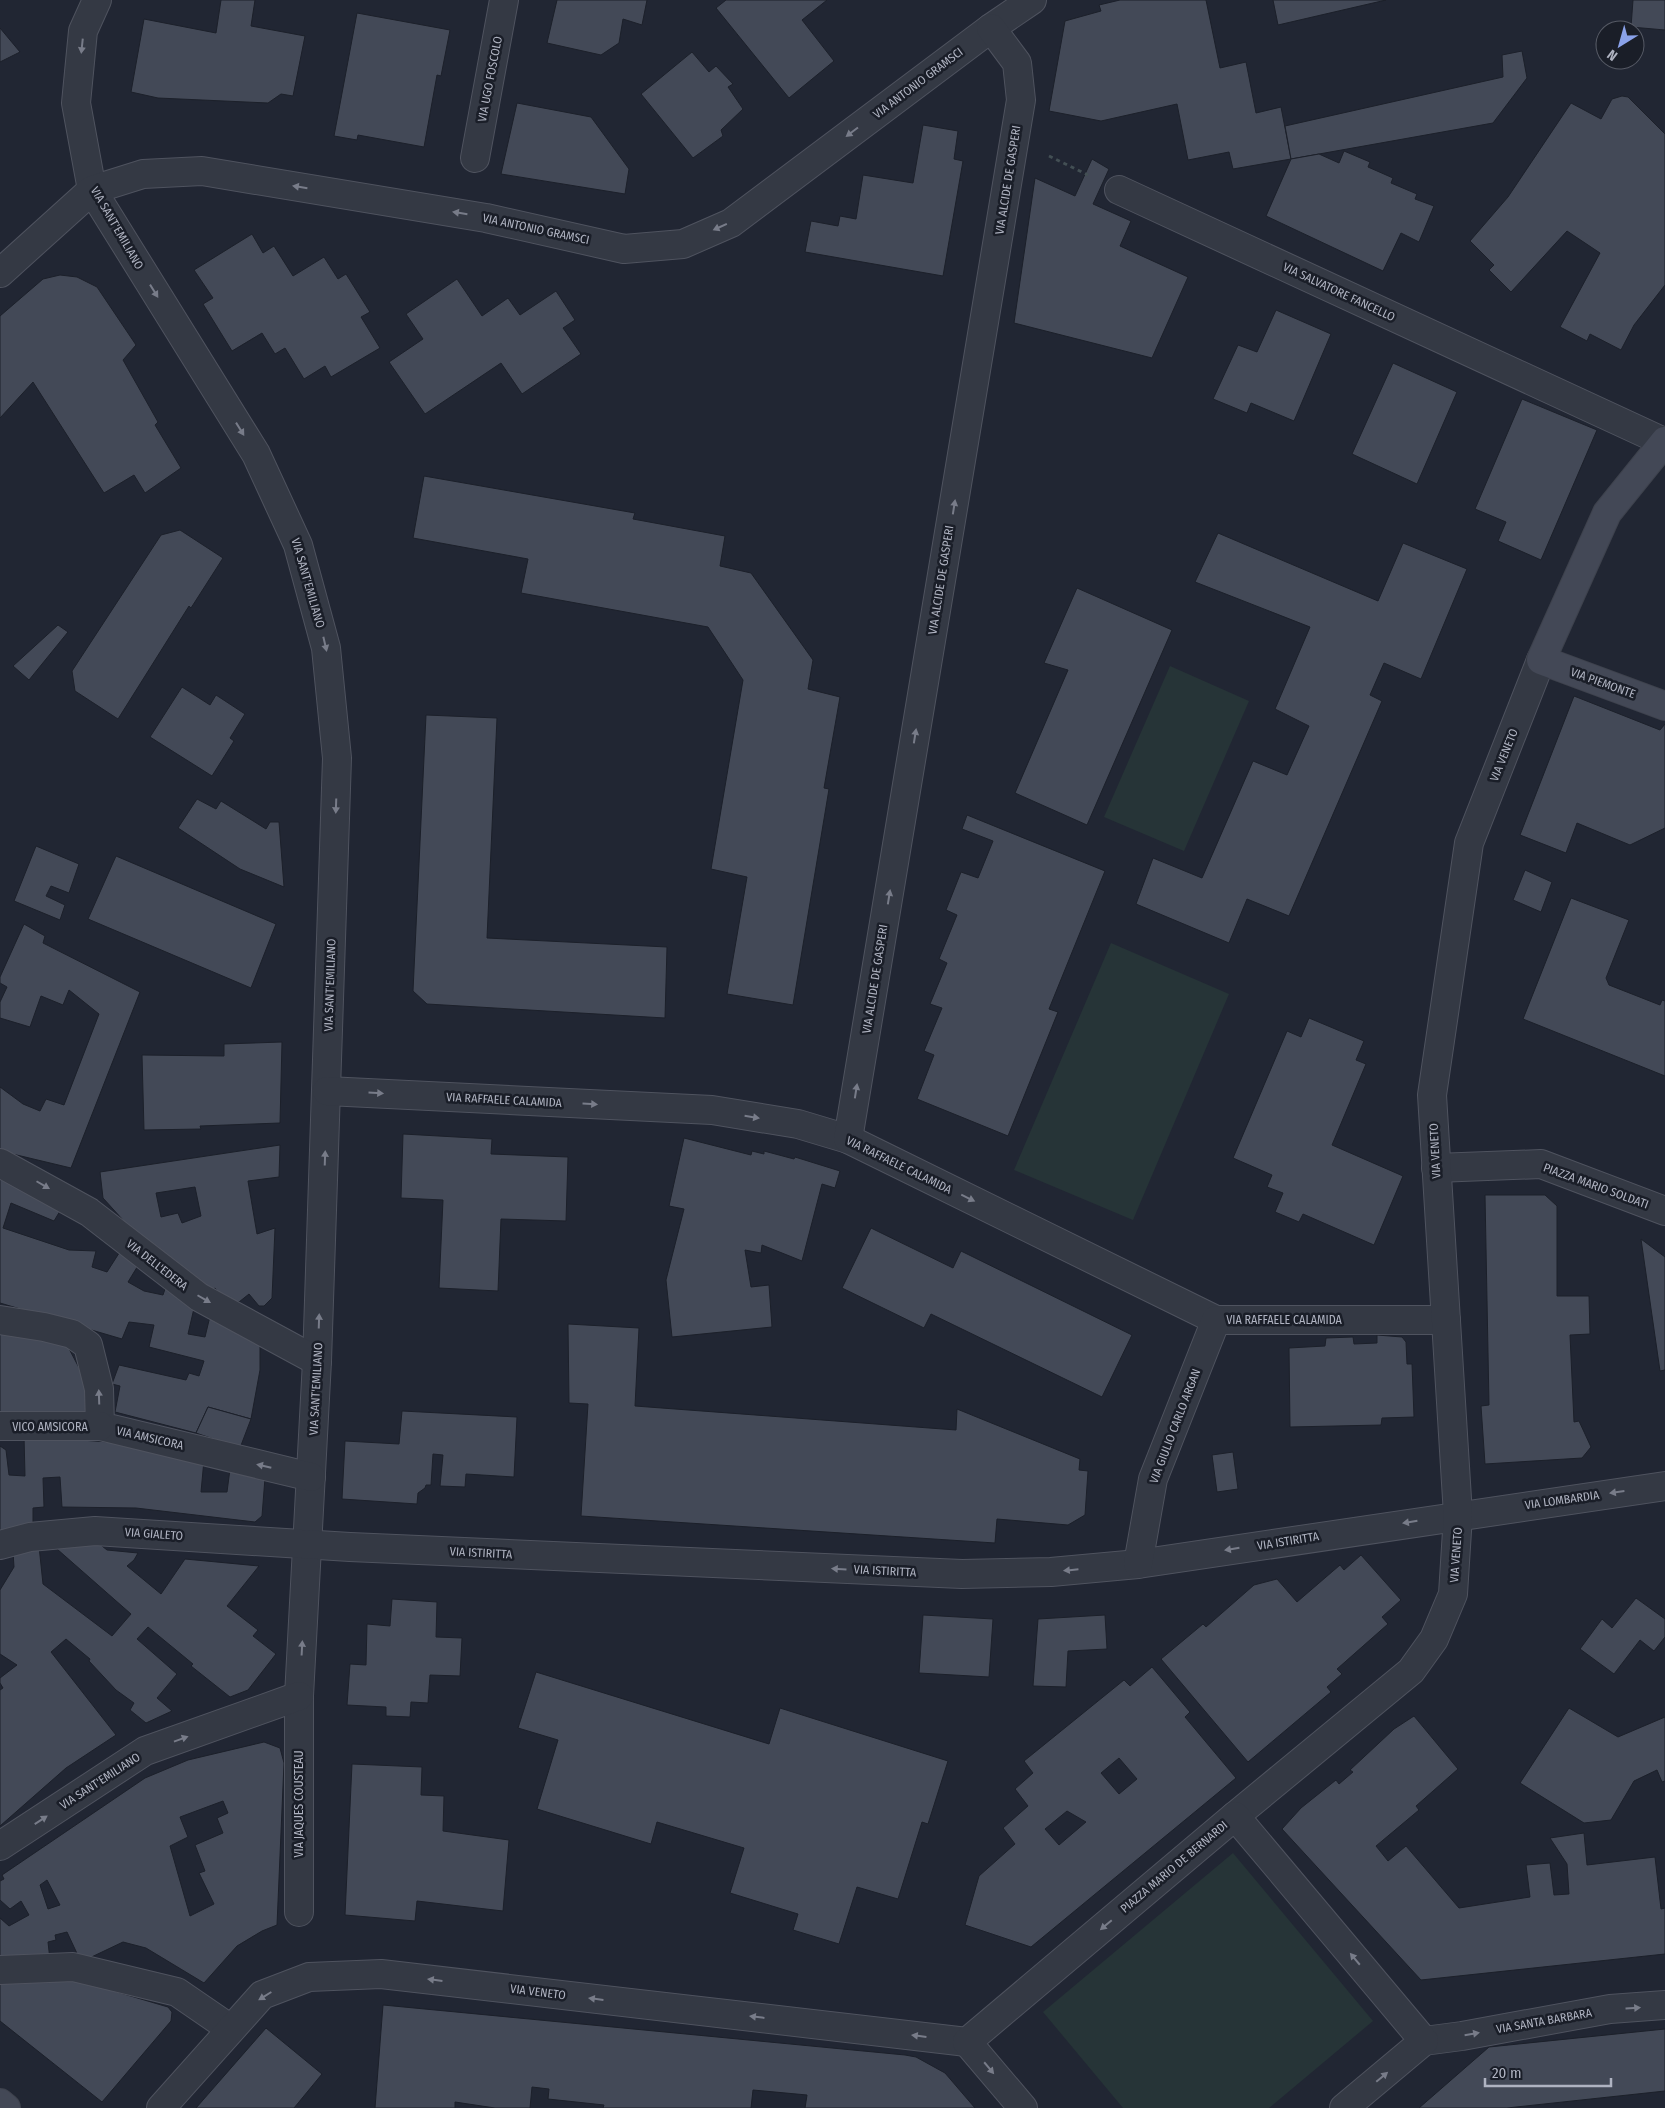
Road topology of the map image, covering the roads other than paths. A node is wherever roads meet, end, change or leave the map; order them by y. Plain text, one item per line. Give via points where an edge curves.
1 (97, 0) edge
2 (504, 0) edge
3 (1032, 0) edge
4 (992, 28) junction
5 (475, 158) dead end
6 (92, 190) junction
7 (1119, 190) road end
8 (0, 273) edge
9 (1665, 442) edge
10 (1541, 660) junction
11 (1665, 706) edge
12 (327, 1091) junction
13 (848, 1140) junction
14 (0, 1163) edge
15 (1436, 1168) junction
16 (1665, 1210) edge
17 (0, 1320) edge
18 (1216, 1320) junction
19 (1446, 1320) junction
20 (317, 1361) junction
21 (0, 1426) edge
22 (100, 1426) junction
23 (311, 1477) junction
24 (1665, 1486) edge
25 (1458, 1515) junction
26 (0, 1544) edge
27 (308, 1544) junction
28 (1138, 1564) junction
29 (299, 1696) junction
30 (1235, 1816) junction
31 (0, 1846) edge
32 (299, 1912) dead end
33 (0, 1970) edge
34 (1665, 2005) edge
35 (231, 2029) junction
36 (1424, 2041) junction
37 (967, 2042) junction
38 (0, 2103) edge
39 (6, 2108) edge
40 (161, 2108) edge
41 (1023, 2108) edge
42 (1344, 2108) edge

1 -> 6 street, VIA SANT'EMILIANO via 84,31 76,103
2 - 5 street, VIA UGO FOSCOLO
3 - 4 street, VIA ANTONIO GRAMSCI
4 -> 6 street, VIA ANTONIO GRAMSCI via 730,223 683,244 624,248 486,218 202,171 143,174
13 -> 4 street, VIA ALCIDE DE GASPERI via 1021,100 1018,62
6 - 8 street, VIA ANTONIO GRAMSCI
6 -> 12 street, VIA SANT'EMILIANO via 256,454 298,545 326,648 337,758
7 - 9 street, VIA SALVATORE FANCELLO
9 - 10 street, VIA VENETO via 1607,513
10 - 11 street, VIA PIEMONTE
10 - 15 street, VIA VENETO via 1469,842 1432,1095
12 -> 13 street, VIA RAFFAELE CALAMIDA via 712,1110 798,1124
20 -> 12 street, VIA SANT'EMILIANO
13 -> 18 street, VIA RAFFAELE CALAMIDA
14 -> 20 street, VIA DELL'EDERA via 88,1212 199,1297
15 - 16 street, PIAZZA MARIO SOLDATI via 1541,1164
15 - 19 street, VIA VENETO
22 -> 17 street, VIA AMSICORA via 99,1389 88,1346 72,1334 44,1326
18 - 19 street, VIA RAFFAELE CALAMIDA
18 - 28 street, VIA GIULIO CARLO ARGAN via 1153,1479
19 - 25 street, VIA VENETO
20 - 23 street, VIA SANT'EMILIANO
21 - 22 street, VICO AMSICORA
23 -> 22 street, VIA AMSICORA
23 - 27 street, VIA SANT'EMILIANO
24 -> 25 street, VIA LOMBARDIA
25 -> 28 street, VIA ISTIRITTA
25 - 30 street, VIA VENETO via 1453,1594 1434,1639 1412,1671
26 - 27 street, VIA GIALETO via 30,1537 95,1531
28 -> 27 street, VIA ISTIRITTA via 1051,1572 962,1574
29 -> 27 street, VIA SANT'EMILIANO
31 -> 29 street, VIA SANT'EMILIANO via 145,1751
29 - 32 street, VIA JAQUES COUSTEAU
36 -> 30 street, PIAZZA MARIO DE BERNARDI
30 -> 37 street, PIAZZA MARIO DE BERNARDI
33 - 35 street via 73,1967 178,1992
36 -> 34 street, VIA SANTA BARBARA via 1610,2009
37 -> 35 street, VIA VENETO via 381,1974 309,1977 262,1996
35 - 40 street, VIA VENETO
42 -> 36 street
37 -> 41 street
38 - 39 street

